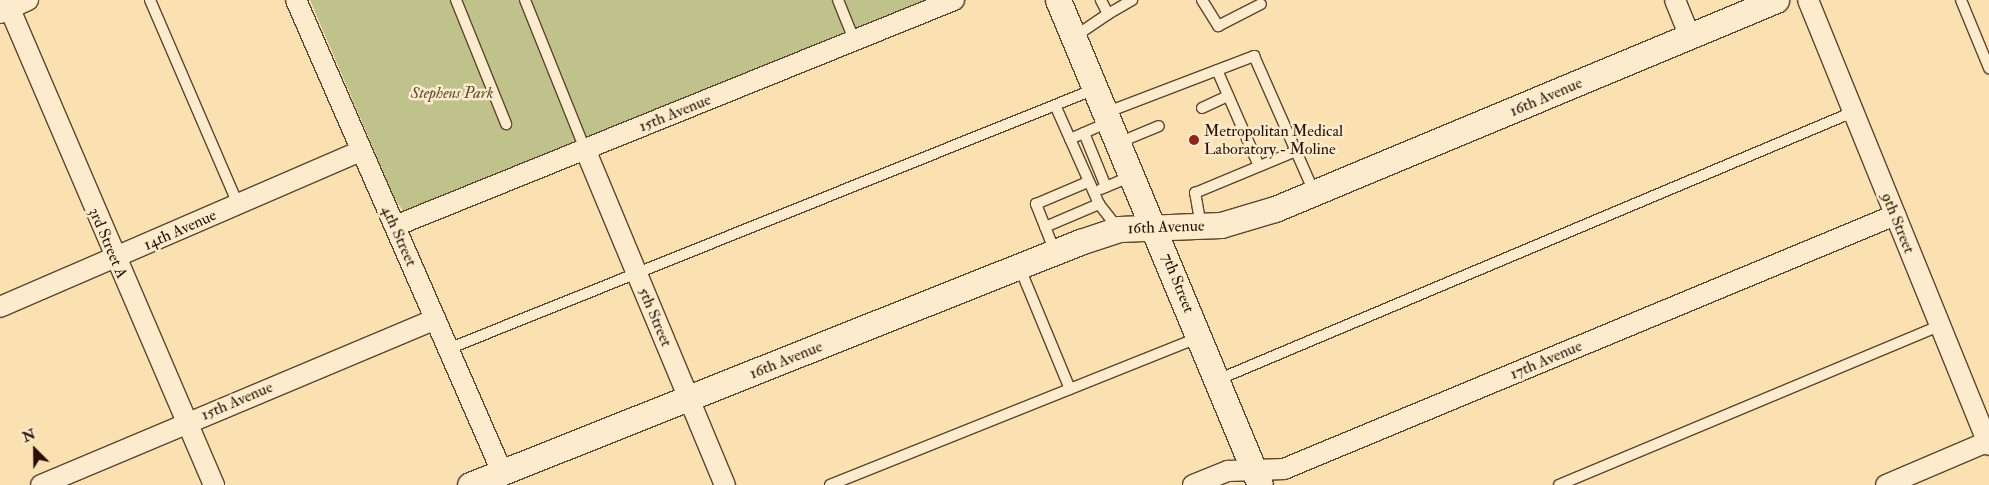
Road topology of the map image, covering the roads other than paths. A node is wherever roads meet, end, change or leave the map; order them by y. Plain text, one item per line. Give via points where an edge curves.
1 (28, 0) edge
2 (150, 0) edge
3 (296, 0) edge
4 (456, 0) edge
5 (525, 0) edge
6 (838, 0) edge
7 (954, 0) edge
8 (1058, 0) edge
9 (1101, 0) edge
10 (1132, 0) edge
11 (1202, 0) edge
12 (1675, 0) edge
13 (1776, 0) edge
14 (1808, 0) edge
15 (1961, 0) edge
16 (1262, 4) dead end
17 (5, 7) edge
18 (1108, 14) junction
19 (1690, 37) junction
20 (1074, 38) junction
21 (855, 42) junction
22 (1989, 68) edge
23 (1217, 70) junction
24 (1096, 89) junction
25 (1228, 96) junction
26 (1055, 105) junction
27 (1202, 108) dead end
28 (1853, 112) junction
29 (506, 124) dead end
30 (1111, 126) junction
31 (1158, 126) dead end
32 (1084, 134) junction
33 (1070, 139) junction
34 (585, 149) junction
35 (360, 151) junction
36 (1296, 151) junction
37 (1259, 166) junction
38 (1132, 176) junction
39 (1088, 182) junction
40 (1106, 187) junction
41 (1093, 192) junction
42 (1314, 193) junction
43 (238, 204) junction
44 (1099, 204) junction
45 (1894, 215) junction
46 (395, 226) junction
47 (1045, 227) junction
48 (1154, 227) junction
49 (1201, 227) junction
50 (1119, 229) junction
51 (1056, 252) junction
52 (115, 258) junction
53 (1019, 266) junction
54 (637, 273) junction
55 (0, 307) edge
56 (434, 319) junction
57 (1940, 326) junction
58 (1200, 337) junction
59 (448, 350) junction
60 (1217, 380) junction
61 (1070, 389) junction
62 (689, 399) junction
63 (186, 423) junction
64 (1989, 443) edge
65 (502, 472) junction
66 (1257, 478) edge
67 (40, 485) edge
68 (214, 485) edge
69 (470, 485) edge
70 (725, 485) edge
71 (830, 485) edge
72 (1193, 485) edge
73 (1559, 485) edge
74 (1886, 485) edge

1 - 17 street
2 - 43 lane
3 - 35 street, 4th Street
4 - 29 lane
5 - 34 lane
6 - 21 lane
7 - 21 street, 15th Avenue
8 - 20 street, 7th Street
9 - 18 lane
10 - 18 lane
11 - 16 lane via 1218,26
12 - 19 street
13 - 19 street, 16th Avenue
14 - 28 street, 9th Street
15 - 22 lane
17 - 52 street, 3rd Street A
18 - 20 lane
19 - 42 street, 16th Avenue
20 - 24 street, 7th Street
21 - 34 street, 15th Avenue
23 - 25 lane
23 - 30 lane
23 - 36 lane via 1254,56
24 - 26 lane
24 - 30 street, 7th Street
25 - 27 lane
25 - 37 lane
26 - 33 lane
26 - 54 lane
28 - 45 street, 9th Street
28 - 60 lane
30 - 31 lane
30 - 32 lane
30 - 38 street, 7th Street
32 - 33 lane
32 - 40 lane
33 - 39 lane
34 - 46 street, 15th Avenue
34 - 54 street, 5th Street
35 - 43 street, 14th Avenue
35 - 46 street, 4th Street
36 - 37 lane
36 - 42 lane
37 - 49 lane via 1195,193
38 - 40 lane
38 - 48 street, 7th Street
39 - 41 lane
39 - 47 lane via 1036,204
40 - 41 lane
41 - 44 lane
42 - 49 street, 16th Avenue via 1241,221
43 - 52 street, 14th Avenue
44 - 47 lane
44 - 50 lane
45 - 57 street, 9th Street
45 - 66 street, 17th Avenue
46 - 56 street, 4th Street
47 - 51 lane
48 - 49 street, 16th Avenue
48 - 50 street, 16th Avenue
48 - 58 street, 7th Street
50 - 51 street, 16th Avenue
51 - 53 street, 16th Avenue
52 - 55 street, 14th Avenue
52 - 63 street, 3rd Street A
53 - 61 lane
53 - 62 street, 16th Avenue
54 - 59 lane
54 - 62 street, 5th Street
56 - 59 street, 4th Street
56 - 63 street, 15th Avenue
57 - 64 street, 9th Street
57 - 73 lane
58 - 60 street, 7th Street
58 - 61 lane
59 - 65 street, 4th Street
60 - 66 street, 7th Street
61 - 71 lane
62 - 65 street, 16th Avenue
62 - 70 street, 5th Street
63 - 67 street, 15th Avenue
63 - 68 street, 3rd Street A
64 - 74 street
65 - 69 street, 16th Avenue
66 - 72 street, 17th Avenue via 1228,471

